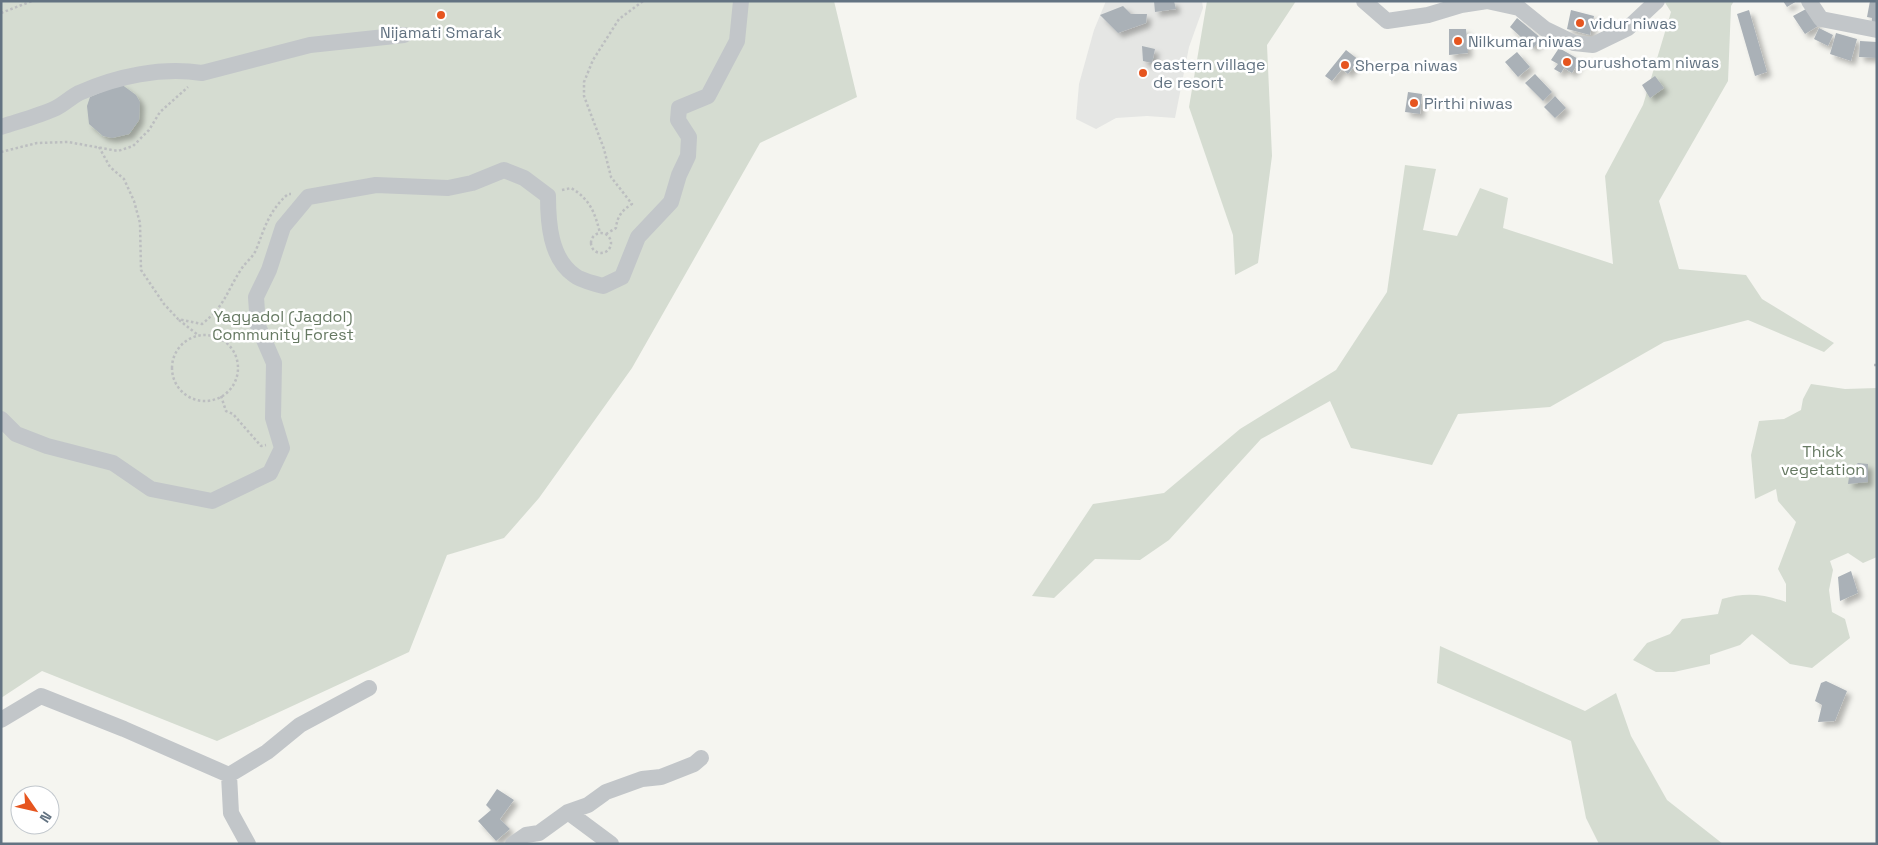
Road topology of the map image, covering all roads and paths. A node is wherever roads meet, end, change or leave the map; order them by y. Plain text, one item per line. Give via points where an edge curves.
1 (27, 1) edge
2 (32, 1) edge
3 (643, 1) edge
4 (741, 1) edge
5 (1364, 1) edge
6 (1657, 1) edge
7 (1809, 1) edge
8 (22, 5) junction
9 (1, 13) edge
10 (1877, 30) edge
11 (404, 35) dead end
12 (202, 73) junction
13 (1, 127) edge
14 (99, 147) junction
15 (1, 152) edge
16 (548, 196) junction
17 (308, 197) junction
18 (600, 233) junction
19 (606, 234) junction
20 (178, 319) junction
21 (198, 335) junction
22 (221, 396) junction
23 (1, 419) edge
24 (278, 457) junction
25 (369, 688) dead end
26 (1, 720) edge
27 (701, 758) dead end
28 (229, 775) junction
29 (568, 812) junction
30 (248, 844) edge
31 (513, 844) edge
32 (611, 844) edge

1 - 8 path
2 - 8 path
3 - 19 path via 619,19 593,60 584,82 584,96 611,177 632,204 624,209 616,228
4 - 16 street via 737,41 708,96 680,108 678,120 689,137 688,156 678,175 671,202 638,237 622,276 603,286 574,275 554,250
5 - 6 street via 1387,21 1428,15 1461,5 1495,3 1519,8 1545,29 1574,43 1594,45 1628,28
7 - 10 street via 1821,19
8 - 9 path
11 - 12 street via 310,45
12 - 13 street via 185,70 135,75 77,94 55,108
12 - 14 path via 160,112 149,130 133,146 118,151
14 - 15 path via 68,142 37,143
14 - 20 path via 110,167 124,179 134,201 140,223 141,270
16 - 17 street via 524,178 504,170 472,183 448,188 376,185
16 - 18 path via 571,188 582,195 592,206
17 - 20 path via 288,194 274,207 255,252 242,268 218,312 202,324
17 - 24 street via 283,227 270,270 256,298 258,326 274,362 273,418 282,448
18 - 19 path
18 - 19 path via 593,237 591,243 599,254 610,248 610,238
20 - 21 path
21 - 22 path via 220,338 235,355 236,377 232,387
21 - 22 path via 188,339 177,351 172,366 173,376 181,390 194,399
22 - 24 path via 226,411 260,446 276,445
23 - 24 street via 16,434 47,446 113,463 151,489 212,501 270,473
25 - 28 street via 300,725 267,752
26 - 28 street via 41,696 124,728
27 - 29 street via 694,764 661,776 624,785
28 - 30 street via 231,813
29 - 31 street via 539,833 526,835
29 - 32 street

